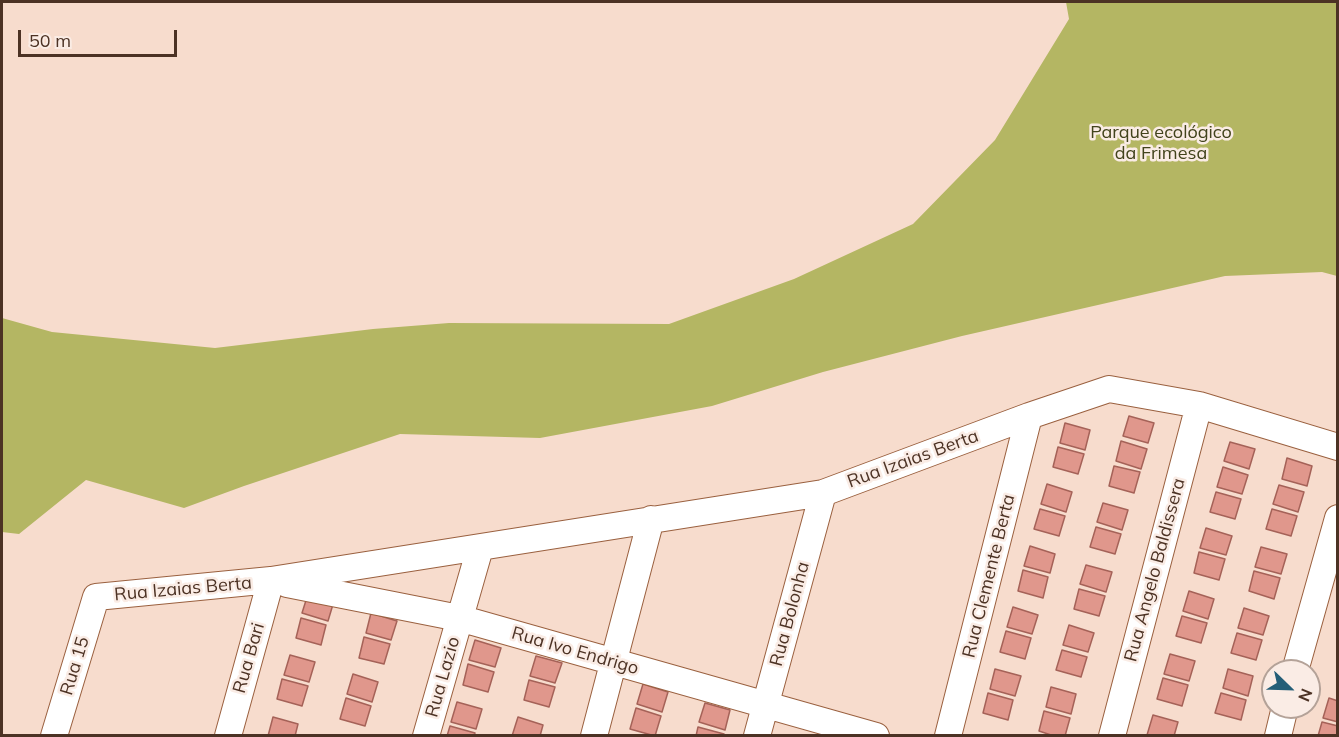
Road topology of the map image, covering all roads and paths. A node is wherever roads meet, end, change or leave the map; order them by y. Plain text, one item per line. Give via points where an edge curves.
1 (1199, 405) junction
2 (1029, 416) junction
3 (1338, 447) edge
4 (823, 493) junction
5 (1338, 518) edge
6 (651, 519) junction
7 (480, 548) junction
8 (271, 580) junction
9 (96, 597) joint
10 (459, 618) junction
11 (1298, 659) edge
12 (614, 661) junction
13 (765, 704) junction
14 (1283, 719) edge
15 (54, 735) edge
16 (228, 735) edge
17 (426, 735) edge
18 (594, 735) edge
19 (757, 735) edge
20 (876, 735) edge
21 (948, 735) edge
22 (1112, 735) edge
23 (1278, 735) edge

1 - 2 street, Rua Izaias Berta via 1110,389
1 - 3 street, Rua Izaias Berta
1 - 22 street, Rua Angelo Baldissera
2 - 4 street, Rua Izaias Berta
2 - 21 street, Rua Clemente Berta
4 - 6 street, Rua Izaias Berta
4 - 13 street, Rua Bolonha
5 - 11 street
6 - 7 street, Rua Izaias Berta
6 - 12 street
7 - 8 street, Rua Izaias Berta
7 - 10 street, Rua Lazio
8 - 9 street, Rua Izaias Berta
8 - 10 street, Rua Ivo Endrigo
8 - 16 street, Rua Bari
9 - 15 street, Rua 15
10 - 12 street, Rua Ivo Endrigo
10 - 17 street, Rua Lazio
12 - 13 street, Rua Ivo Endrigo
12 - 18 street
13 - 19 street, Rua Bolonha
13 - 20 street, Rua Ivo Endrigo
14 - 23 street

